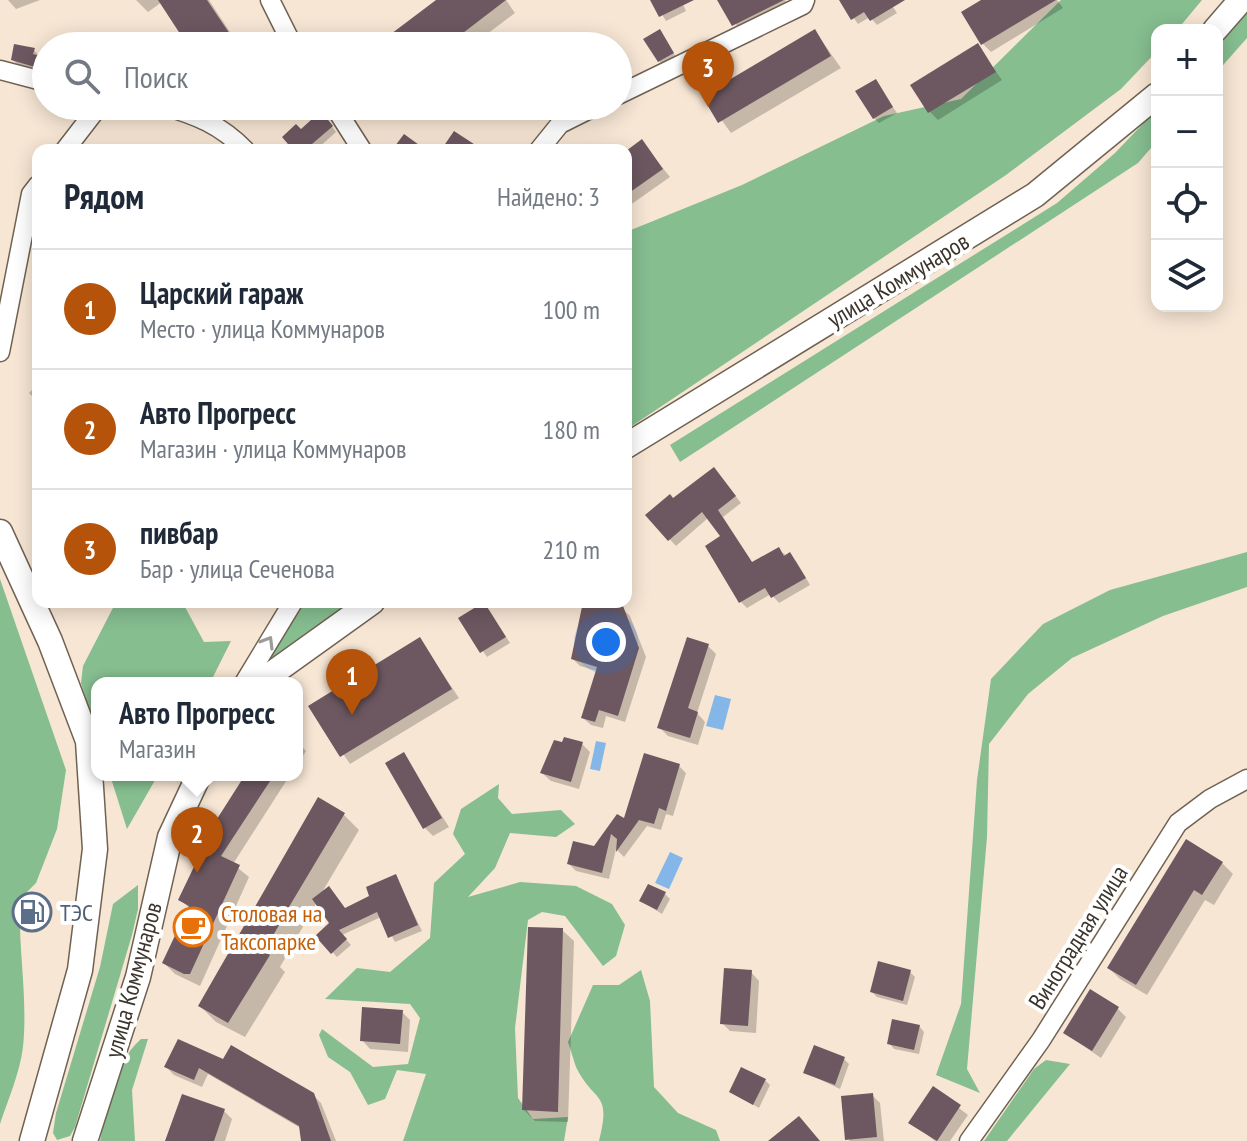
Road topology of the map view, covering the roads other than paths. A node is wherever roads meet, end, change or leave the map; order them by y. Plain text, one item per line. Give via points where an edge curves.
1 (270, 0) edge
2 (805, 0) edge
3 (1241, 0) edge
4 (1220, 24) edge
5 (286, 32) edge
6 (0, 70) edge
7 (32, 78) edge
8 (632, 88) edge
9 (1156, 96) edge
10 (88, 120) edge
11 (205, 120) edge
12 (343, 120) edge
13 (568, 120) edge
14 (70, 144) edge
15 (239, 144) edge
16 (358, 144) edge
17 (544, 144) edge
18 (32, 193) edge
19 (0, 352) edge
20 (632, 442) edge
21 (0, 532) edge
22 (0, 558) edge
23 (32, 600) edge
24 (36, 608) edge
25 (289, 608) edge
26 (364, 608) edge
27 (248, 677) edge
28 (267, 677) edge
29 (1247, 779) edge
30 (196, 781) edge
31 (30, 1138) edge
32 (84, 1139) edge
33 (969, 1141) edge

1 - 5 street
2 - 8 street
3 - 4 main road
6 - 7 street
9 - 20 main road, улица Коммунаров via 1035,195
10 - 14 street
11 - 15 street
12 - 16 street
13 - 17 street
18 - 19 street
21 - 23 main road
22 - 31 main road via 63,696 77,742 84,796 82,898 72,964
24 - 31 main road via 88,741 95,849 80,970
27 -> 25 street
26 - 28 main road
29 - 33 street, Виноградная улица via 1178,823 1041,1040
30 - 32 main road, улица Коммунаров via 170,837 138,977

